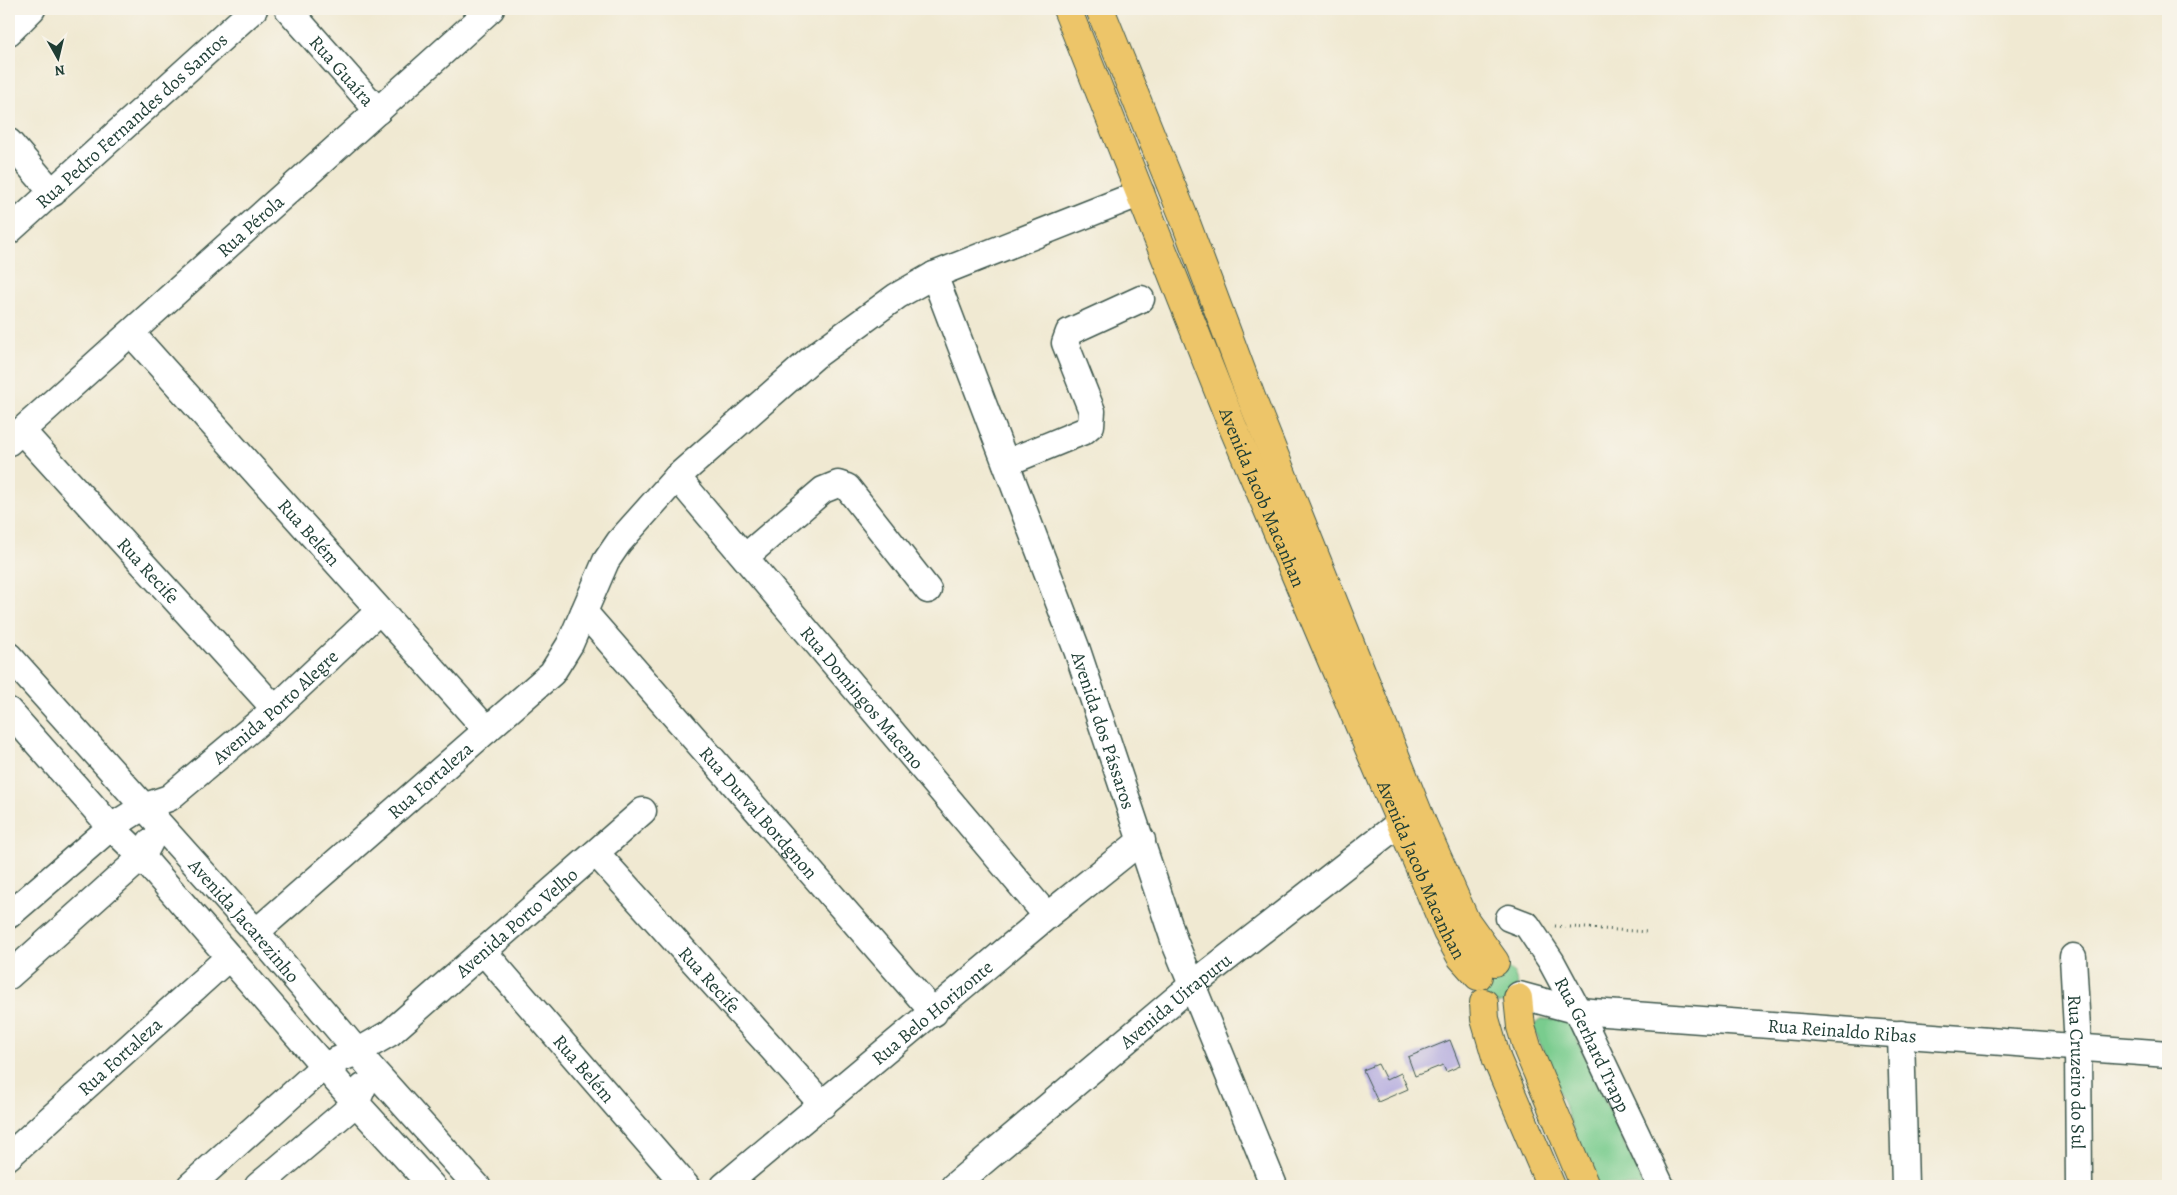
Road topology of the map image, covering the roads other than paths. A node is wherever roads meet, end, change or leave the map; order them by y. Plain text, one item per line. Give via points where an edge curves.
1 (32, 9) edge
2 (254, 9) edge
3 (288, 9) edge
4 (491, 9) edge
5 (1067, 9) edge
6 (1100, 9) edge
7 (9, 32) edge
8 (378, 111) junction
9 (9, 142) edge
10 (53, 193) junction
11 (1141, 193) junction
12 (9, 231) edge
13 (934, 275) junction
14 (1140, 299) dead end
15 (132, 334) junction
16 (15, 437) edge
17 (1006, 463) junction
18 (677, 477) junction
19 (745, 557) junction
20 (928, 590) dead end
21 (379, 612) junction
22 (584, 612) junction
23 (9, 656) edge
24 (275, 709) junction
25 (9, 712) edge
26 (487, 730) junction
27 (643, 811) dead end
28 (152, 816) junction
29 (1401, 822) junction
30 (111, 827) junction
31 (1142, 840) junction
32 (596, 853) junction
33 (142, 857) junction
34 (9, 915) edge
35 (1047, 916) junction
36 (1518, 922) road end
37 (256, 932) junction
38 (483, 951) junction
39 (229, 957) junction
40 (2073, 957) dead end
41 (1486, 969) junction
42 (9, 976) edge
43 (1191, 986) junction
44 (1519, 996) junction
45 (1484, 1003) junction
46 (1578, 1011) junction
47 (934, 1013) junction
48 (1901, 1034) junction
49 (2078, 1047) junction
50 (2168, 1054) edge
51 (365, 1060) junction
52 (325, 1065) junction
53 (356, 1102) junction
54 (823, 1105) junction
55 (9, 1156) edge
56 (1268, 1184) edge
57 (190, 1186) edge
58 (258, 1186) edge
59 (432, 1186) edge
60 (477, 1186) edge
61 (686, 1186) edge
62 (724, 1186) edge
63 (954, 1186) edge
64 (1551, 1186) edge
65 (1585, 1186) edge
66 (1661, 1186) edge
67 (1904, 1186) edge
68 (2079, 1186) edge

1 - 7 street
2 - 10 street, Rua Pedro Fernandes dos Santos
3 - 8 street, Rua Guaíra
4 - 8 street, Rua Pérola
5 - 11 main road, Avenida Jacob Macanhan
6 - 41 main road, Avenida Jacob Macanhan via 1423,825
8 - 15 street, Rua Pérola
9 - 10 street
10 - 12 street, Rua Pedro Fernandes dos Santos
11 - 13 street, Rua Fortaleza
11 - 29 main road, Avenida Jacob Macanhan via 1232,425
13 - 17 street, Avenida dos Pássaros
13 - 18 street, Rua Fortaleza via 897,296 815,356
14 - 17 street via 1069,332 1065,343 1092,411 1091,425 1084,431
15 - 16 street, Rua Pérola
15 - 21 street, Rua Belém
16 - 24 street, Rua Recife
17 - 31 street, Avenida dos Pássaros via 1078,650
18 - 19 street, Rua Domingos Maceno
18 - 22 street, Rua Fortaleza via 606,561
19 - 20 street via 823,490 838,484 847,488
19 - 35 street, Rua Domingos Maceno
21 - 24 street, Avenida Porto Alegre
21 - 26 street, Rua Belém
22 - 26 street, Rua Fortaleza via 552,673
22 - 47 street, Rua Durval Bordgnon
23 - 28 street, Avenida Jacarezinho
24 - 28 street, Avenida Porto Alegre
25 - 30 street, Avenida Jacarezinho
26 - 37 street, Rua Fortaleza
27 - 32 street, Avenida Porto Velho
28 - 30 street
28 - 33 street, Avenida Porto Alegre
28 - 37 street, Avenida Jacarezinho
29 - 41 main road, Avenida Jacob Macanhan via 1447,932 1461,957
29 - 43 street, Avenida Uirapuru
30 - 33 street, Avenida Jacarezinho
30 - 34 street
31 - 35 street, Rua Belo Horizonte
31 - 43 street, Avenida dos Pássaros
32 - 38 street, Avenida Porto Velho
32 - 54 street, Rua Recife
33 - 39 street, Avenida Jacarezinho
33 - 42 street, Avenida Porto Alegre
35 - 47 street, Rua Belo Horizonte
36 - 46 street, Rua Gerhard Trapp via 1552,961
37 - 51 street, Avenida Jacarezinho
38 - 51 street, Avenida Porto Velho via 390,1032
38 - 61 street, Rua Belém
39 - 52 street, Avenida Jacarezinho
39 - 55 street, Rua Fortaleza
40 - 49 street, Rua Cruzeiro do Sul
41 - 44 main road via 1503,962 1516,970 1522,984
41 - 45 main road via 1476,991
43 - 56 street, Avenida dos Pássaros
43 - 63 street, Avenida Uirapuru
44 - 45 main road via 1506,1007 1491,1007
44 - 46 street, Rua Reinaldo Ribas
44 - 65 main road via 1521,1027 1528,1050
45 - 64 main road via 1485,1019 1497,1060
46 - 48 street, Rua Reinaldo Ribas
46 - 66 street, Rua Gerhard Trapp
47 - 54 street, Rua Belo Horizonte
48 - 49 street, Rua Reinaldo Ribas
48 - 67 street
49 - 50 street, Rua Reinaldo Ribas
49 - 68 street, Rua Cruzeiro do Sul
51 - 52 street
51 - 53 street, Avenida Porto Velho
51 - 60 street, Avenida Jacarezinho
52 - 53 street, Avenida Jacarezinho
52 - 57 street
53 - 58 street, Avenida Porto Velho
53 - 59 street, Avenida Jacarezinho
54 - 62 street, Rua Belo Horizonte

